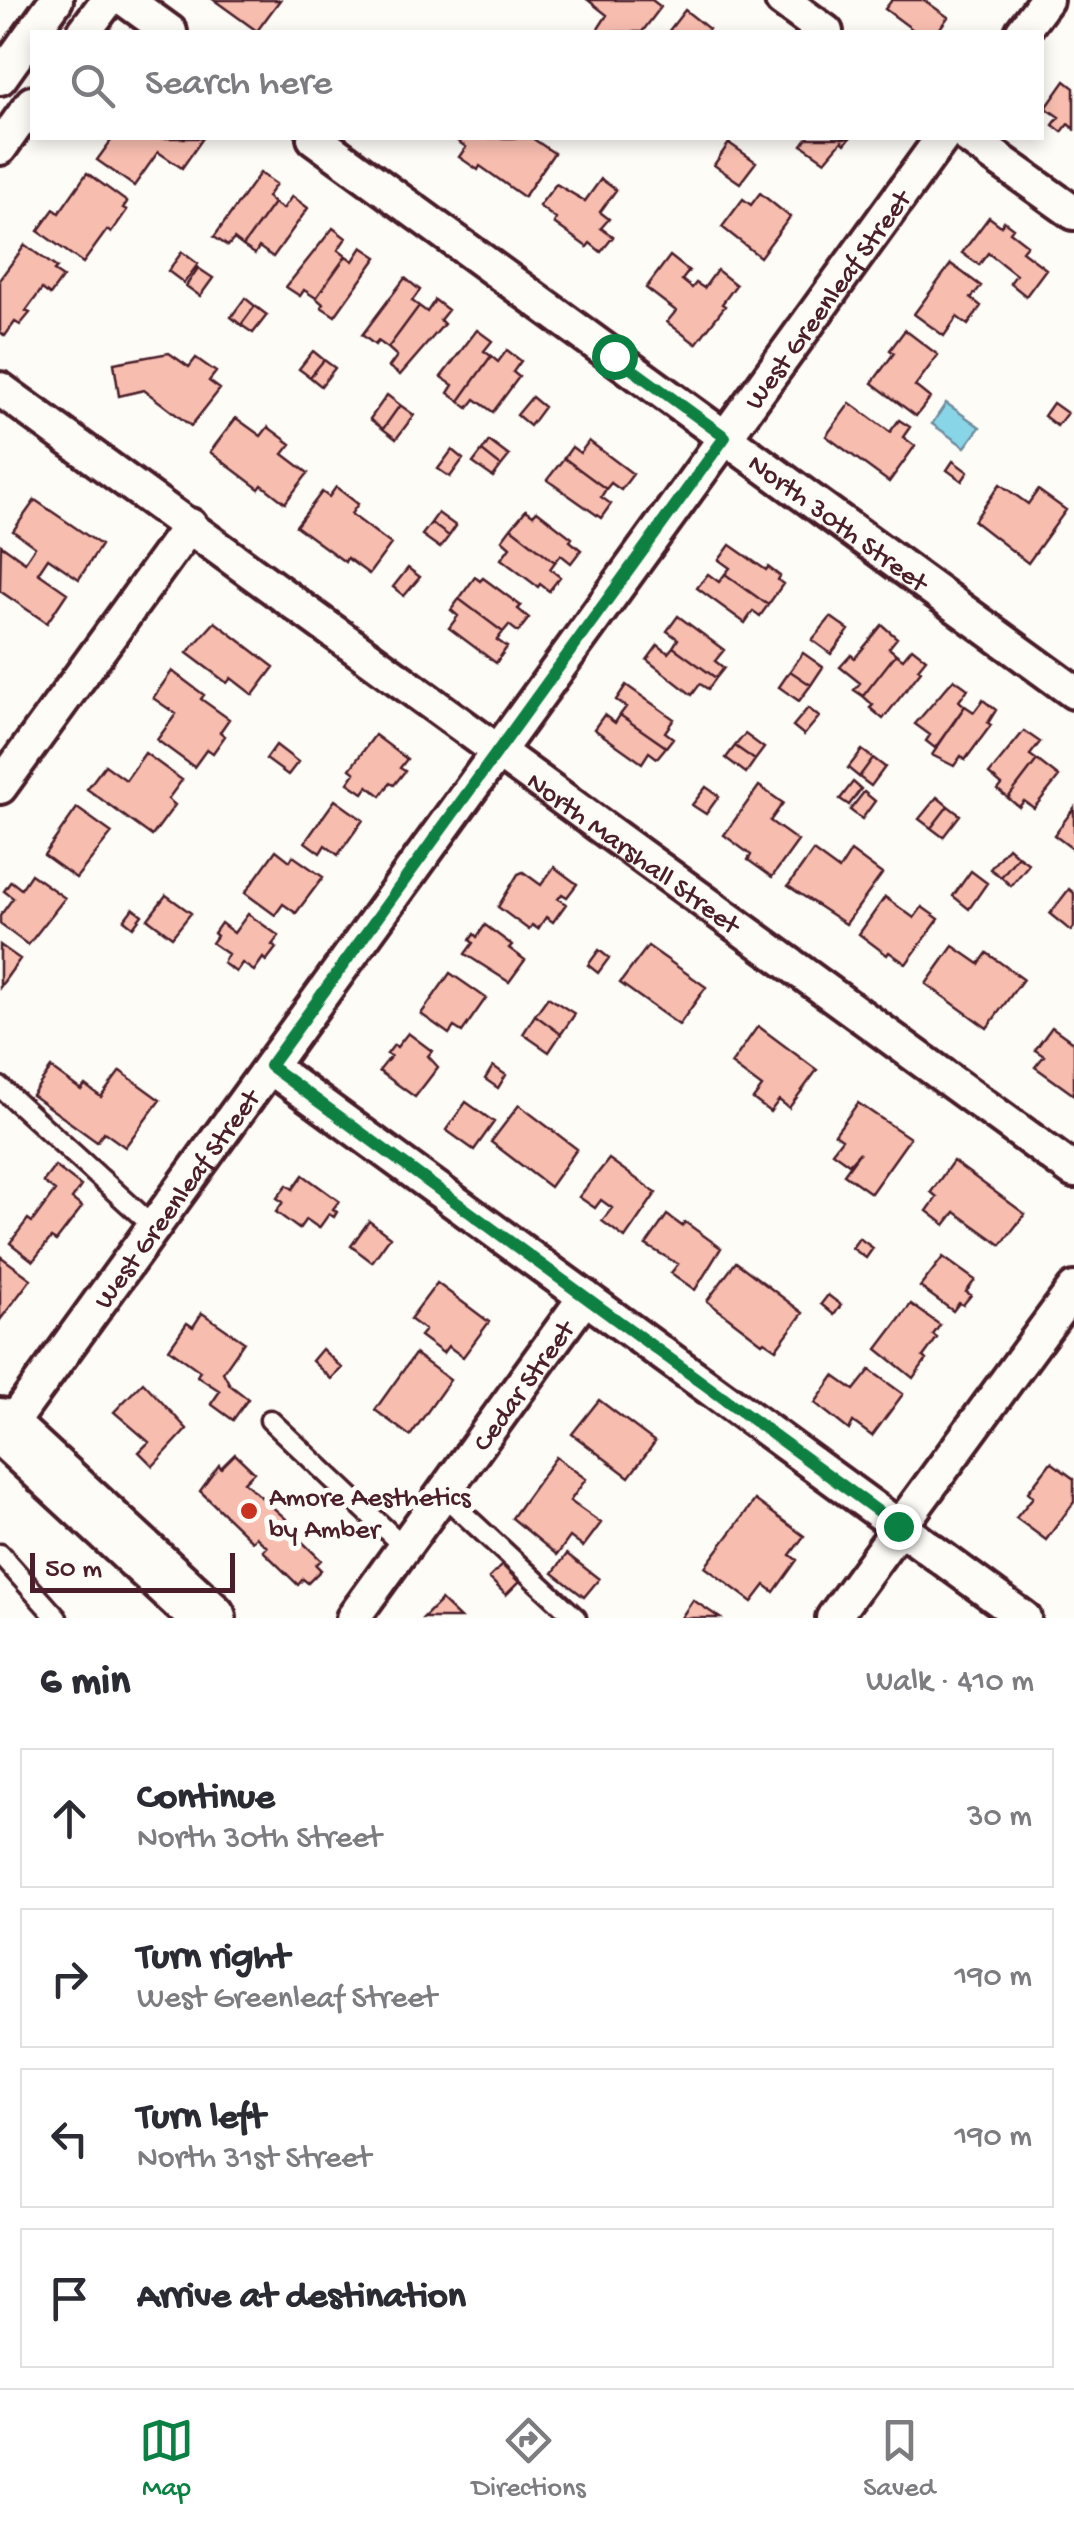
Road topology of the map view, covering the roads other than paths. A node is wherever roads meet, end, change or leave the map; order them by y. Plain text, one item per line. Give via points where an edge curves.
1 (56, 0) edge
2 (108, 0) edge
3 (126, 0) edge
4 (782, 0) edge
5 (1046, 0) edge
6 (35, 30) edge
7 (86, 30) edge
8 (167, 30) edge
9 (823, 30) edge
10 (1024, 30) edge
11 (30, 37) edge
12 (0, 78) edge
13 (30, 107) edge
14 (317, 140) edge
15 (941, 140) edge
16 (973, 140) edge
17 (0, 148) edge
18 (1074, 214) edge
19 (0, 389) edge
20 (725, 437) junction
21 (190, 526) junction
22 (1074, 692) edge
23 (498, 750) junction
24 (0, 788) edge
25 (270, 1066) junction
26 (0, 1087) edge
27 (1074, 1172) edge
28 (154, 1227) junction
29 (1074, 1289) edge
30 (585, 1297) junction
31 (270, 1420) dead end
32 (3, 1428) edge
33 (442, 1494) junction
34 (898, 1526) junction
35 (404, 1546) junction
36 (0, 1554) edge
37 (57, 1618) edge
38 (209, 1618) edge
39 (352, 1618) edge
40 (576, 1618) edge
41 (833, 1618) edge
42 (1024, 1618) edge

1 - 6 street
2 - 7 street
3 - 8 street
4 - 9 street
5 - 10 street
11 - 12 street
13 - 17 street
14 - 20 street, North 30th Street
15 - 20 street, West Greenleaf Street
16 - 18 street
19 - 21 street, North Marshall Street
20 - 22 street, North 30th Street
20 - 23 street, West Greenleaf Street
21 - 23 street, North Marshall Street
21 - 24 street
23 - 25 street, West Greenleaf Street
23 - 27 street, North Marshall Street
25 - 28 street, West Greenleaf Street
25 - 30 street
26 - 28 lane
28 - 32 street, West Greenleaf Street
29 - 34 street
30 - 33 street, Cedar Street
30 - 34 street
31 - 35 lane
32 - 38 main road
33 - 35 street, Cedar Street
33 - 40 lane
34 - 41 street
34 - 42 street
35 - 39 street, Cedar Street
36 - 37 lane

